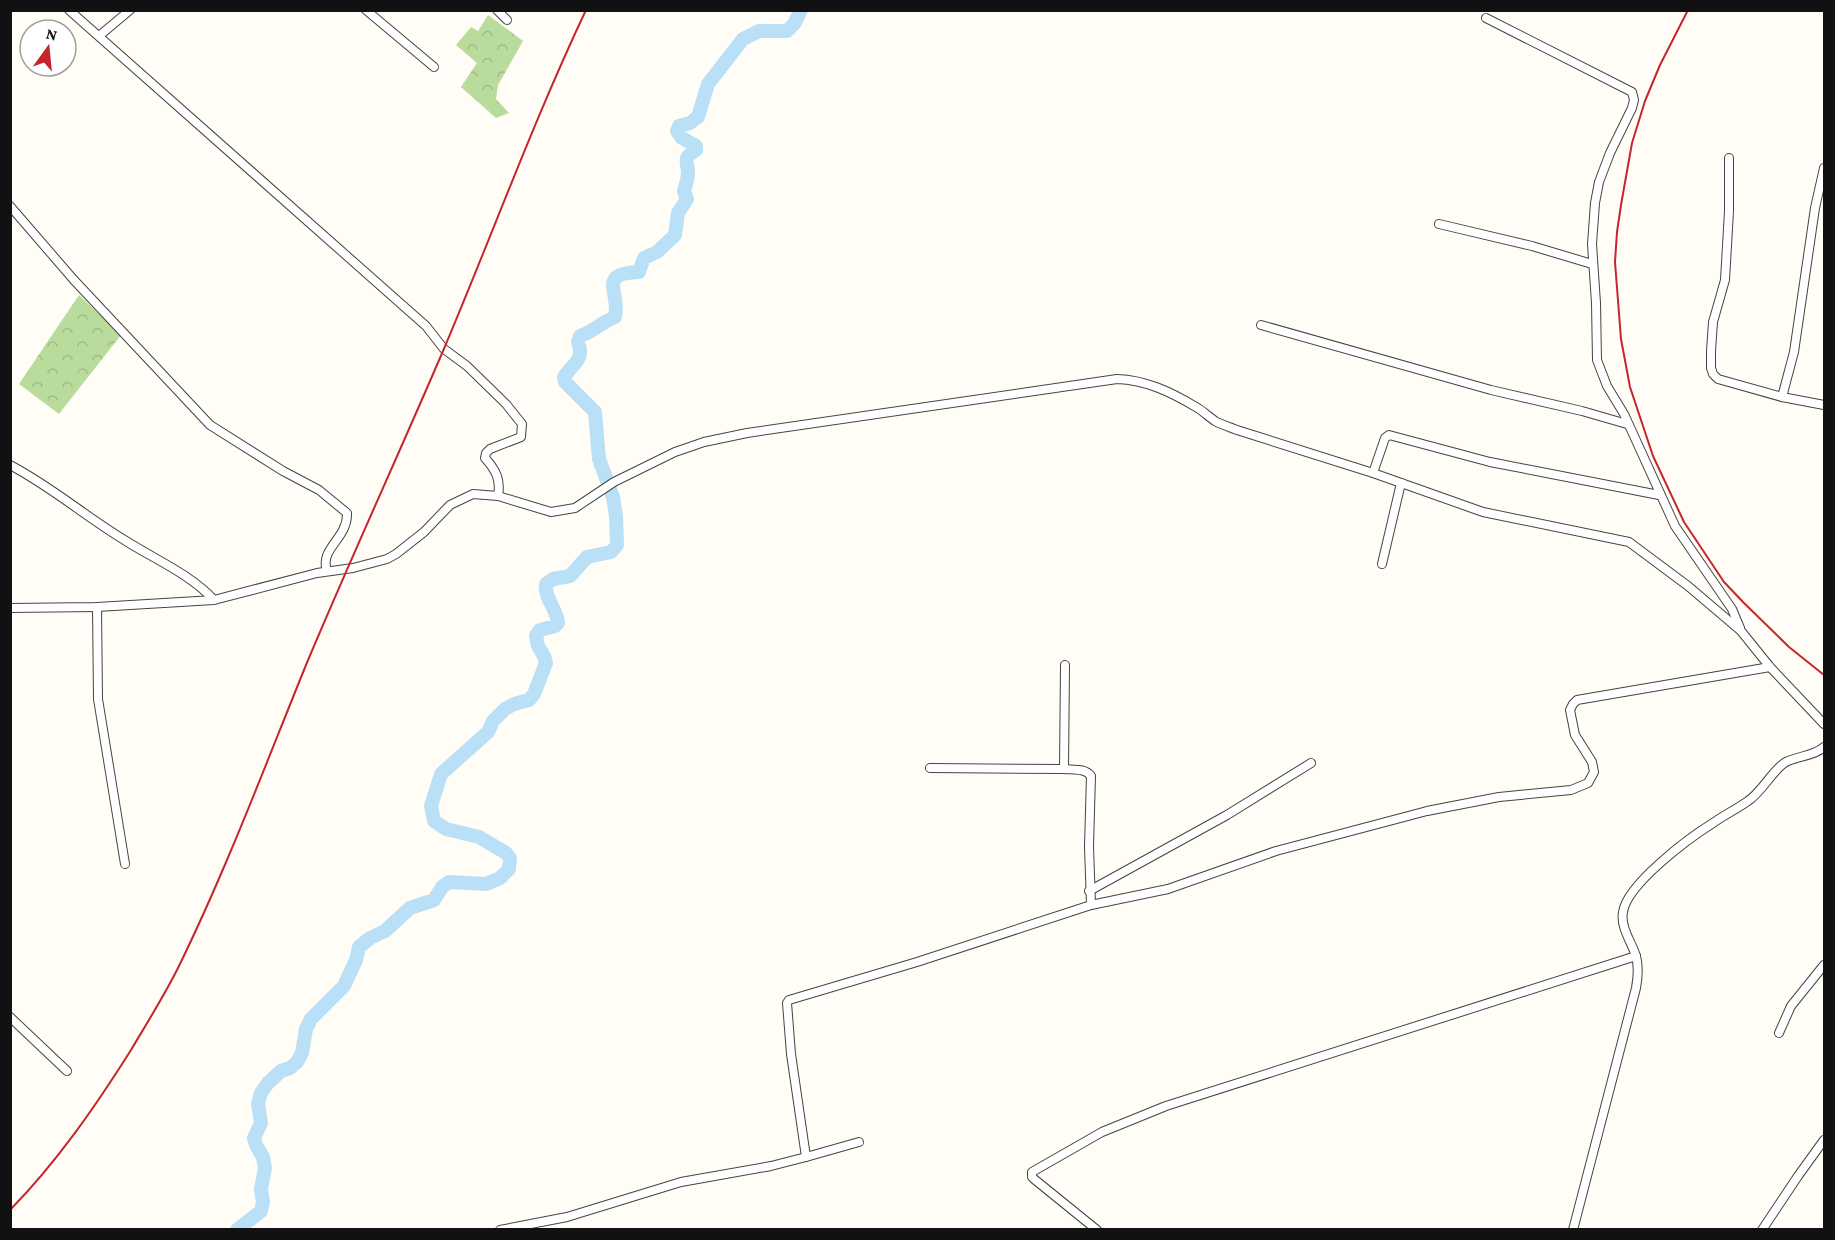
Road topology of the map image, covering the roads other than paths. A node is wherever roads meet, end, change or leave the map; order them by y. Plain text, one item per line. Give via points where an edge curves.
1 (69, 10) edge
2 (130, 10) edge
3 (366, 10) edge
4 (497, 10) edge
5 (1486, 18) dead end
6 (507, 20) dead end
7 (99, 36) junction
8 (434, 67) dead end
9 (1729, 158) dead end
10 (1824, 168) edge
11 (10, 206) edge
12 (1439, 224) dead end
13 (1592, 264) junction
14 (1261, 325) dead end
15 (1782, 397) junction
16 (1824, 405) edge
17 (1628, 424) junction
18 (10, 465) edge
19 (1373, 473) junction
20 (1401, 483) junction
21 (1659, 495) junction
22 (498, 496) junction
23 (1382, 564) dead end
24 (327, 571) junction
25 (214, 600) junction
26 (97, 607) junction
27 (10, 608) edge
28 (1741, 631) junction
29 (1065, 665) dead end
30 (1770, 667) junction
31 (1824, 724) edge
32 (1824, 747) edge
33 (1311, 763) dead end
34 (930, 768) dead end
35 (1064, 769) junction
36 (125, 864) dead end
37 (1089, 891) junction
38 (1091, 905) junction
39 (1636, 956) junction
40 (1824, 965) edge
41 (10, 1017) edge
42 (1779, 1033) dead end
43 (67, 1071) dead end
44 (1824, 1140) edge
45 (860, 1142) dead end
46 (806, 1157) junction
47 (500, 1230) edge
48 (1097, 1230) edge
49 (1574, 1230) edge
50 (1762, 1230) edge

1 - 7 street
2 - 7 street
3 - 8 street
4 - 6 street
5 - 13 street via 1632,92 1634,100 1629,115 1599,182 1592,226
7 - 22 street via 426,326 444,349 506,404 522,424 521,437 486,453 485,458 494,466 498,479
9 - 15 street via 1725,280 1713,322 1711,368 1718,379
10 - 15 street via 1794,352
11 - 24 street via 210,425 320,490 347,513 344,532 327,556
12 - 13 street
13 - 17 street via 1597,360
14 - 17 street
15 - 16 street
17 - 21 street
18 - 25 street via 188,578
19 - 20 street
19 - 21 street via 1389,435 1490,462
19 - 22 street via 1237,430 1150,384 1117,379 704,442 614,482 575,508 551,512
20 - 23 street
20 - 28 street via 1484,512 1629,542
21 - 28 street via 1680,535 1732,609
22 - 24 street via 473,494 450,505 424,532 387,559
24 - 25 street
25 - 26 street
26 - 27 street
26 - 36 street via 98,699
28 - 30 street
29 - 35 street
30 - 31 street
30 - 38 street via 1577,700 1570,710 1575,735 1594,772 1588,783 1571,790 1498,797 1427,812 1276,851 1168,889
32 - 39 street via 1820,752 1786,762 1761,791 1711,823 1644,879 1622,915
33 - 37 street via 1227,815
34 - 35 street
35 - 37 street via 1085,771 1090,776
37 - 38 street
38 - 46 street via 787,1001
39 - 48 street via 1166,1106 1102,1132 1032,1172 1034,1179
39 - 49 street via 1636,988
40 - 42 street via 1791,1006
41 - 43 street
44 - 50 street
45 - 46 street
46 - 47 street via 681,1182 567,1217

